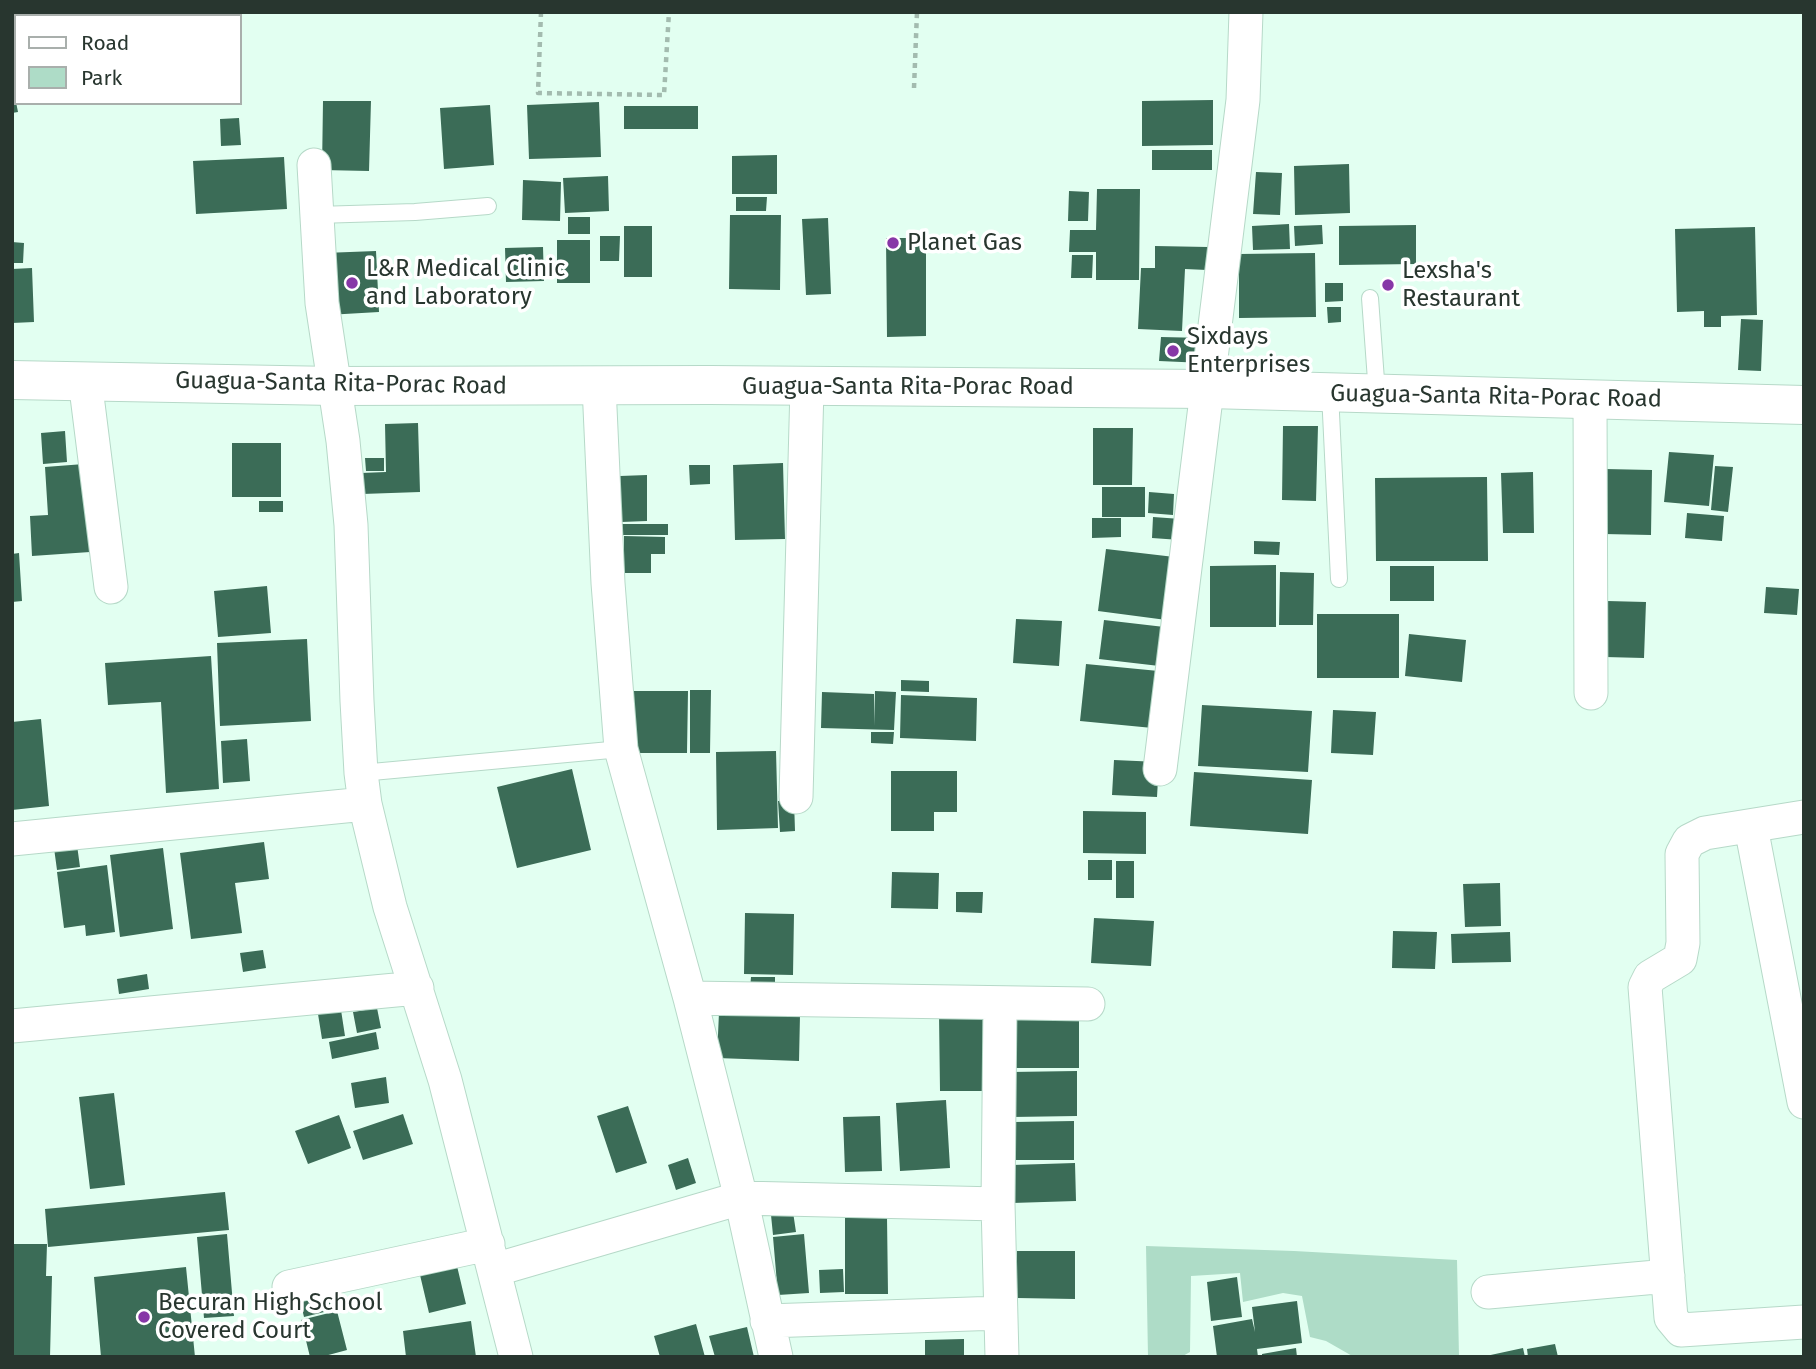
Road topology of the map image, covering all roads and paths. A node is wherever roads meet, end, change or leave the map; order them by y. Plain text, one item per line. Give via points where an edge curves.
1 (541, 12) edge
2 (669, 12) edge
3 (917, 12) edge
4 (1246, 12) edge
5 (914, 88) dead end
6 (314, 165) dead end
7 (488, 206) dead end
8 (317, 215) junction
9 (1370, 298) dead end
10 (12, 380) edge
11 (85, 380) junction
12 (334, 386) junction
13 (599, 386) junction
14 (807, 387) junction
15 (1208, 389) junction
16 (1330, 393) junction
17 (1377, 394) junction
18 (1590, 399) junction
19 (1804, 405) edge
20 (1339, 579) dead end
21 (111, 587) dead end
22 (1591, 694) dead end
23 (621, 749) junction
24 (1160, 769) dead end
25 (363, 789) junction
26 (796, 797) dead end
27 (1804, 817) edge
28 (1751, 827) junction
29 (12, 839) edge
30 (417, 988) junction
31 (690, 998) junction
32 (1000, 1004) junction
33 (1088, 1004) dead end
34 (12, 1027) edge
35 (1804, 1102) edge
36 (741, 1198) junction
37 (999, 1204) junction
38 (491, 1257) junction
39 (1668, 1276) junction
40 (289, 1287) dead end
41 (1488, 1292) dead end
42 (1000, 1313) junction
43 (766, 1321) junction
44 (1804, 1322) edge
45 (516, 1357) edge
46 (776, 1357) edge
47 (1002, 1357) edge

1 - 2 path via 538,93 664,95
3 - 5 path
4 - 15 street via 1243,100
6 - 8 street
7 - 8 lane
8 - 12 street via 322,303
9 - 17 lane
10 - 11 main road, Guagua-Santa Rita-Porac Road
11 - 12 main road, Guagua-Santa Rita-Porac Road
11 - 21 street
12 - 13 main road, Guagua-Santa Rita-Porac Road
12 - 25 street via 351,525
13 - 14 main road, Guagua-Santa Rita-Porac Road
13 - 23 street
14 - 15 main road, Guagua-Santa Rita-Porac Road
14 - 26 street
15 - 16 main road, Guagua-Santa Rita-Porac Road
15 - 24 street
16 - 17 main road, Guagua-Santa Rita-Porac Road
16 - 20 lane
17 - 18 main road, Guagua-Santa Rita-Porac Road
18 - 19 main road, Guagua-Santa Rita-Porac Road
18 - 22 street
23 - 25 lane
23 - 31 street
25 - 29 street
25 - 30 street via 390,907
27 - 28 street
28 - 35 street
28 - 39 street via 1705,833 1689,841 1682,854 1680,959 1650,977 1645,987
30 - 34 street
30 - 38 street
31 - 32 street
31 - 36 street
32 - 33 street
32 - 37 street
36 - 37 street
36 - 38 street
36 - 43 street
37 - 42 street
38 - 40 street
38 - 45 street
39 - 41 street
39 - 44 street via 1671,1318 1681,1330
42 - 43 street
42 - 47 street
43 - 46 street

